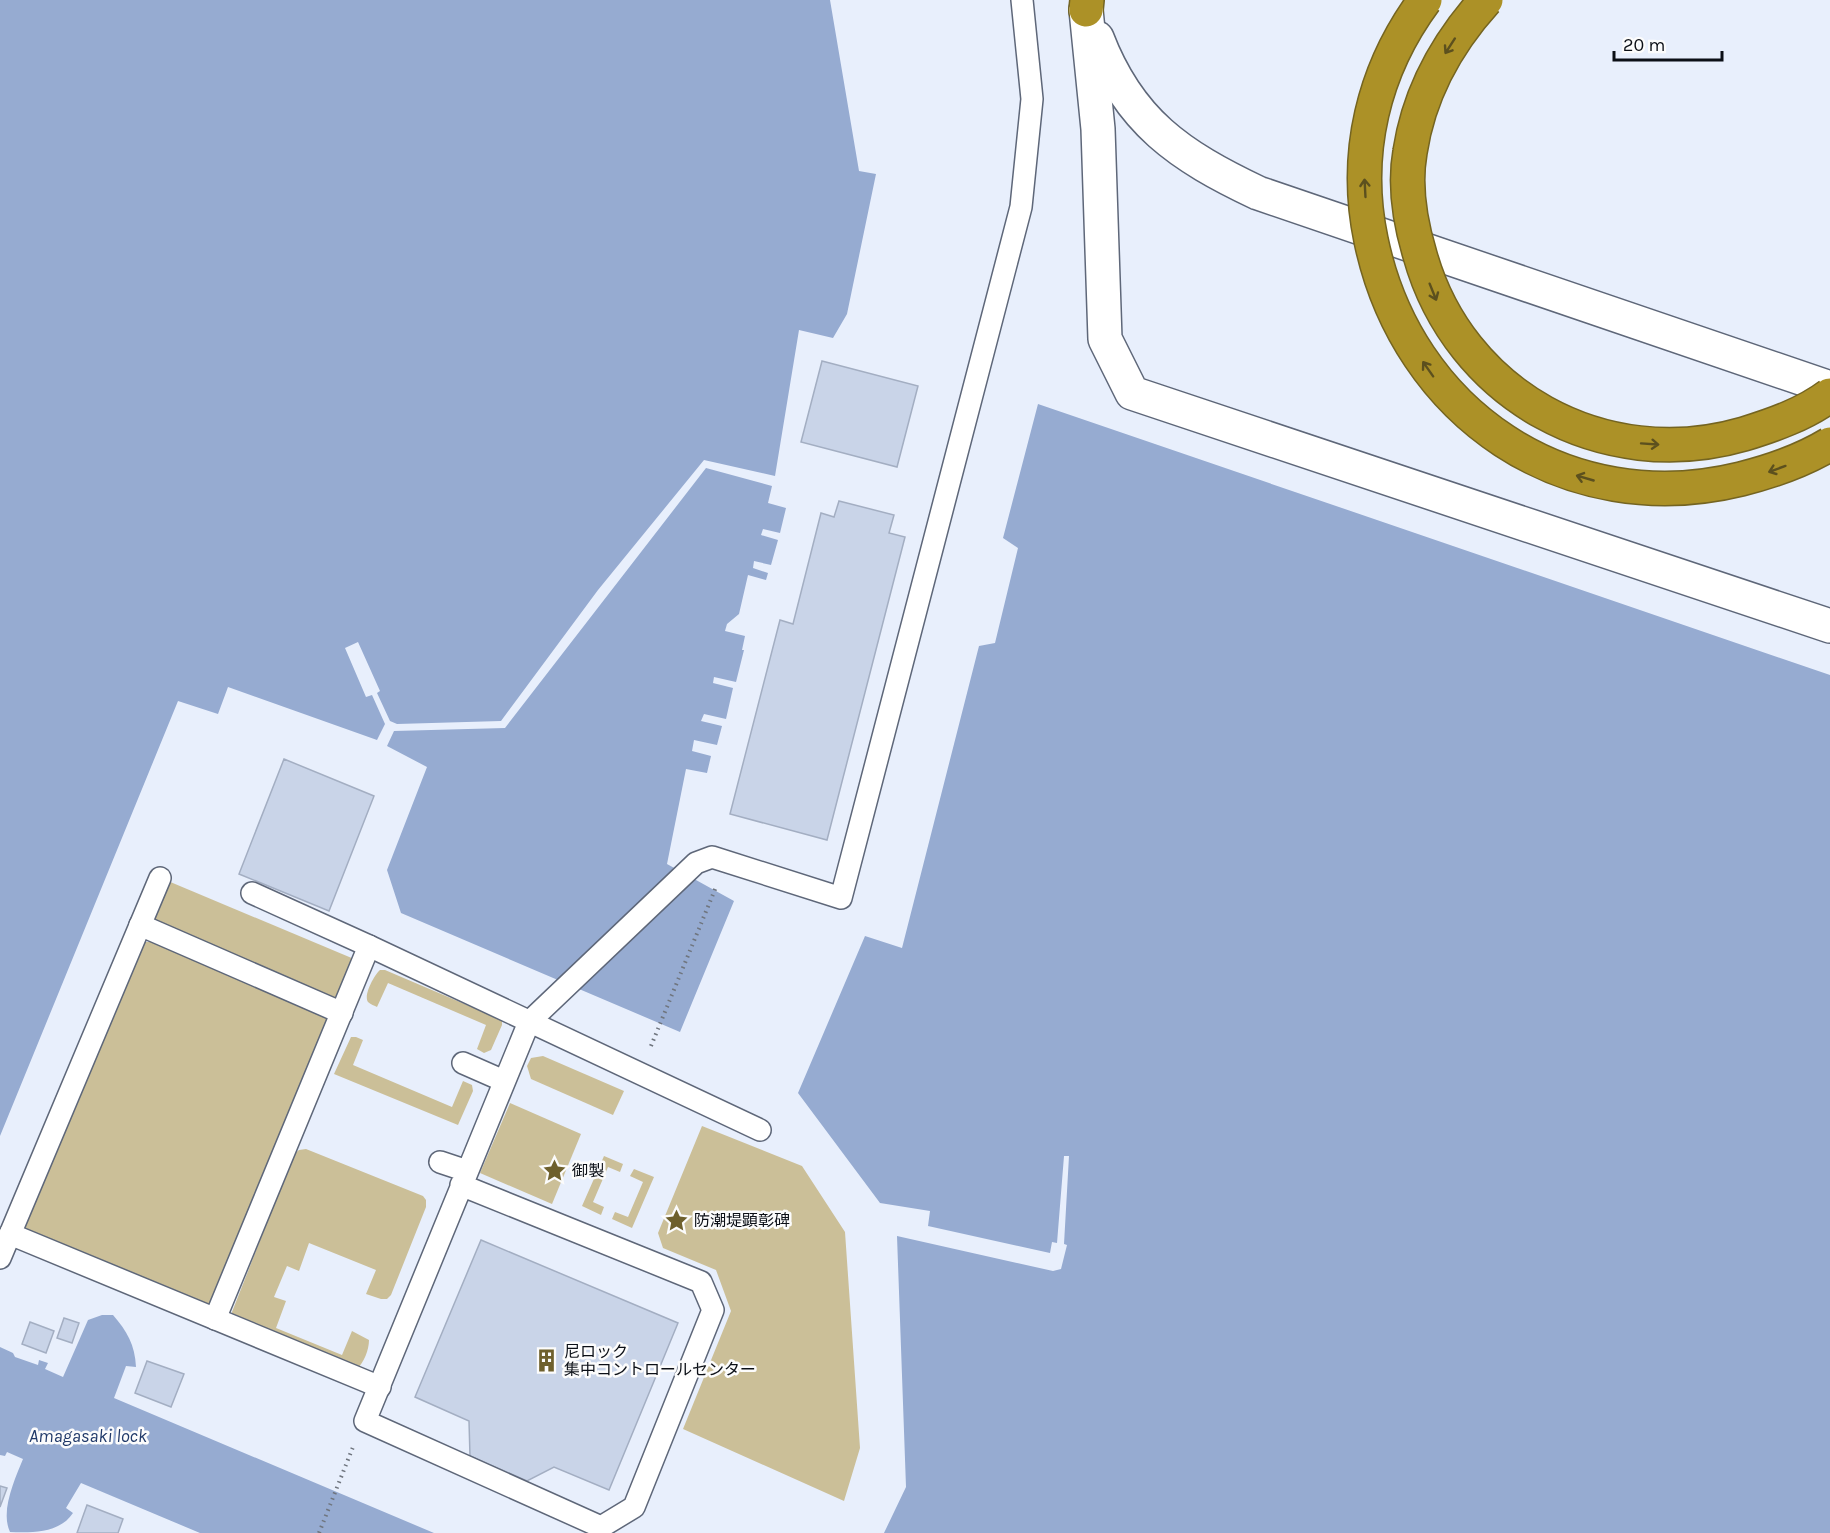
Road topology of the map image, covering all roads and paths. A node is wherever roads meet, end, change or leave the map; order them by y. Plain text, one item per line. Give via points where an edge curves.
1 (1023, 0) edge
2 (1425, 0) edge
3 (1486, 0) edge
4 (1086, 5) edge
5 (1830, 388) edge
6 (1830, 395) edge
7 (1830, 444) edge
8 (1830, 626) edge
9 (160, 878) dead end
10 (718, 882) dead end
11 (252, 893) dead end
12 (140, 925) junction
13 (369, 946) junction
14 (342, 1013) junction
15 (529, 1022) junction
16 (652, 1044) dead end
17 (463, 1063) dead end
18 (504, 1082) junction
19 (760, 1130) dead end
20 (440, 1162) dead end
21 (464, 1178) junction
22 (10, 1234) junction
23 (0, 1258) edge
24 (215, 1319) junction
25 (380, 1387) junction
26 (361, 1429) junction
27 (319, 1533) edge

1 - 15 lane via 1032,99 1021,207 841,898 712,857 696,863
7 -> 2 highway, bridge via 1773,471 1730,481 1689,488 1607,484 1528,456 1495,436 1433,378 1390,306 1367,222 1364,181 1366,139 1388,59
3 -> 6 highway, bridge via 1453,41 1430,83 1409,153 1412,227 1422,262 1439,306 1470,352 1493,378 1548,415 1591,433 1651,444 1723,440 1790,418
4 - 5 street via 1121,89 1146,120 1177,148 1213,172 1258,193
4 - 8 street via 1098,129 1105,339 1132,393
9 - 12 lane
10 - 16 path
11 - 13 lane
12 - 14 lane
12 - 22 lane
13 - 14 lane
13 - 15 lane
14 - 24 lane
15 - 18 lane
15 - 19 lane
17 - 18 lane
18 - 21 lane
20 - 21 lane
21 - 25 lane
21 - 26 lane via 701,1282 713,1310 634,1507 601,1527
22 - 23 lane
22 - 24 lane
24 - 25 lane
25 - 26 lane
26 - 27 path

